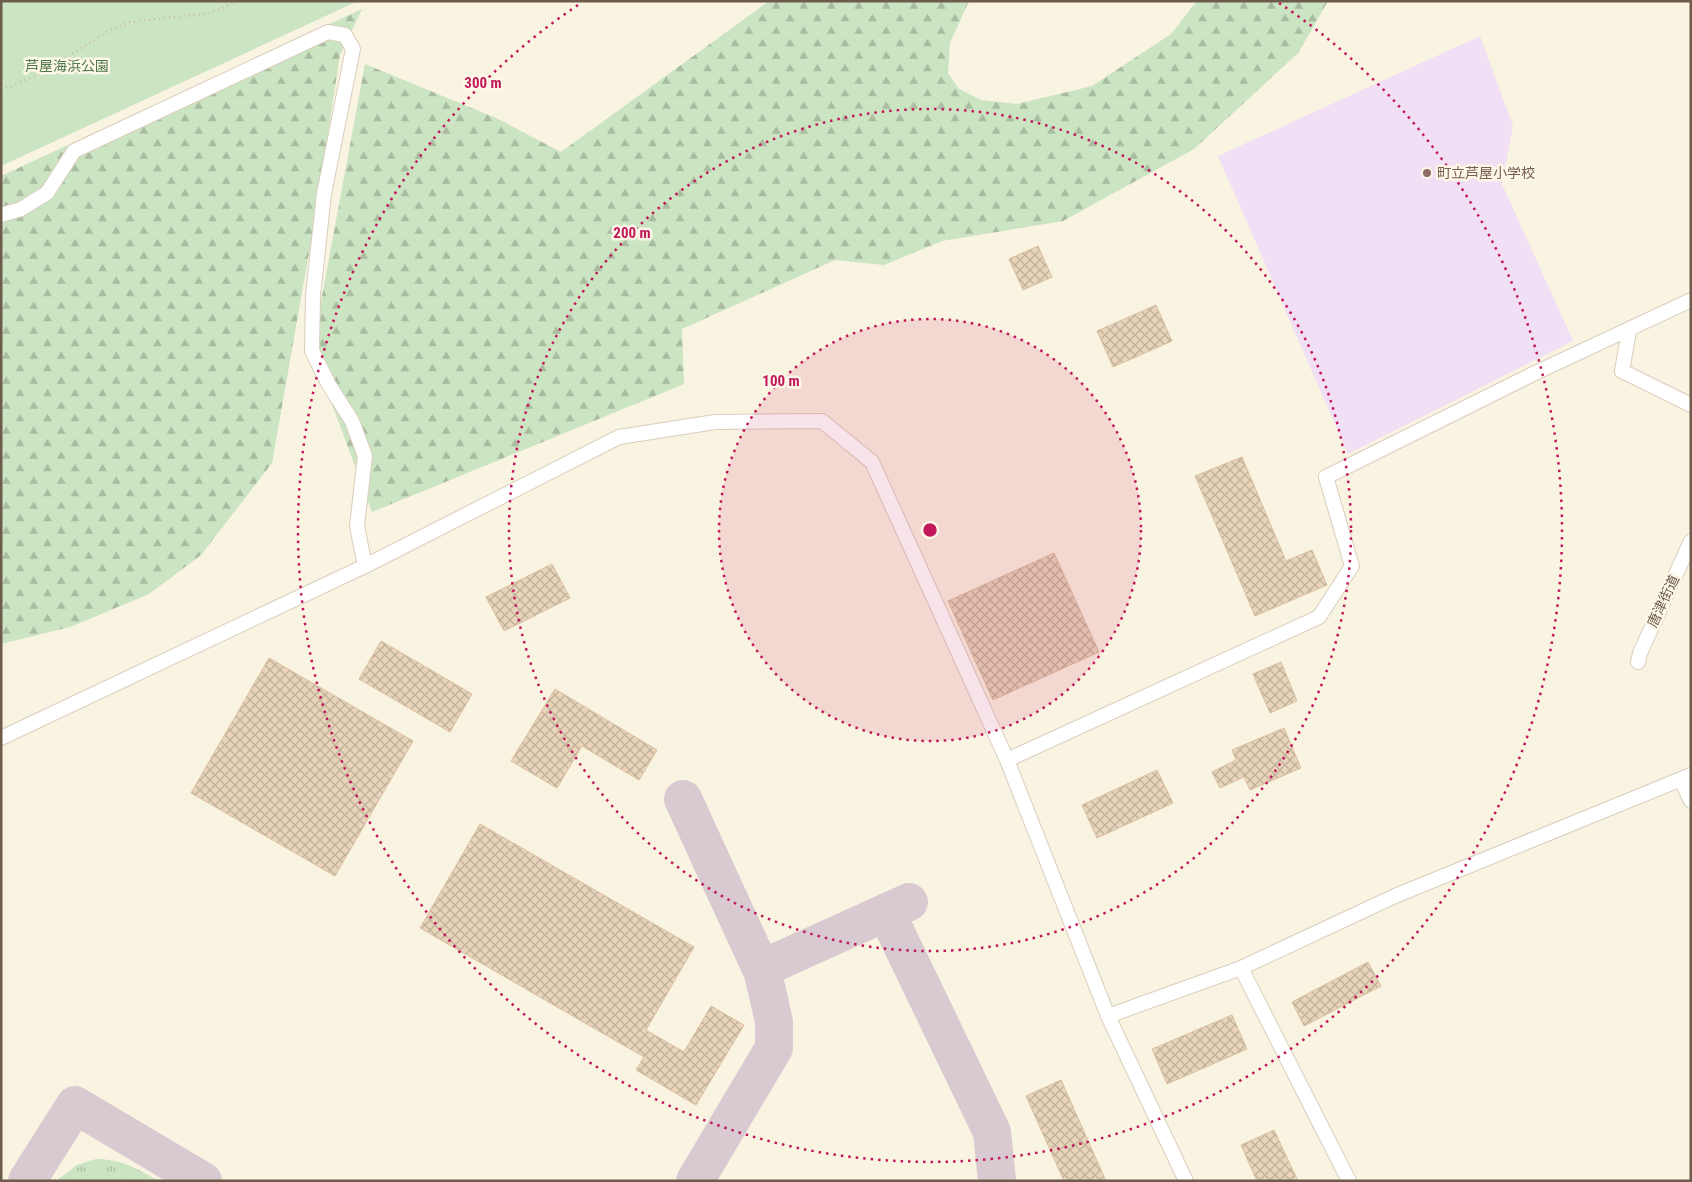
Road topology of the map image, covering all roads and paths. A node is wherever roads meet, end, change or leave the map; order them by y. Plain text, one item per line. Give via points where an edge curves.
1 (237, 1) edge
2 (1, 88) edge
3 (1, 214) edge
4 (1691, 300) edge
5 (1629, 331) junction
6 (1691, 405) edge
7 (1691, 542) edge
8 (365, 566) junction
9 (1638, 662) dead end
10 (1, 738) edge
11 (1007, 760) junction
12 (1686, 777) edge
13 (1691, 801) edge
14 (1241, 968) junction
15 (1108, 1016) junction
16 (1186, 1181) edge
17 (1349, 1181) edge

1 - 2 path via 211,12 130,22 112,28 44,72
3 - 8 street via 20,209 47,193 74,151 328,32 345,34 353,49 324,194 313,295 312,351 352,420 365,456 357,526
4 - 5 street
5 - 6 street via 1622,371
5 - 11 street via 1535,373 1326,477 1352,566 1319,617
7 - 9 street, 唐津街道
8 - 10 street
8 - 11 street via 619,437 715,422 822,421 872,462
11 - 15 street
12 - 13 street
12 - 14 street via 1395,896
14 - 15 street
14 - 17 street
15 - 16 street

